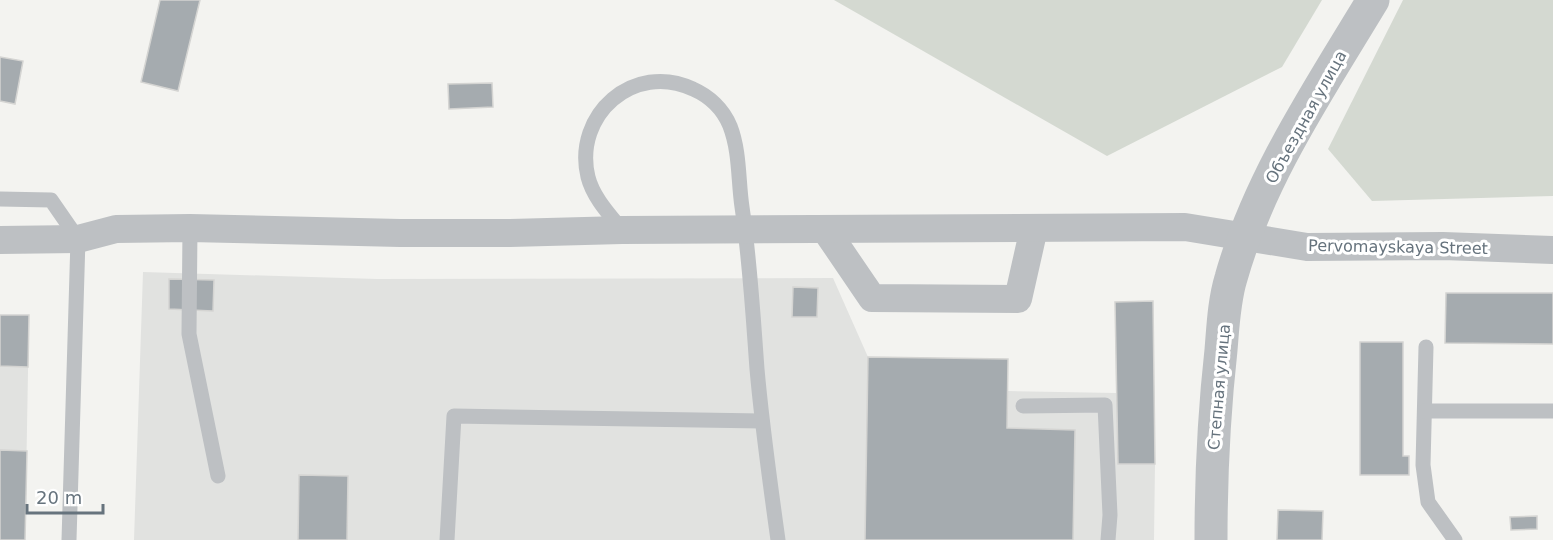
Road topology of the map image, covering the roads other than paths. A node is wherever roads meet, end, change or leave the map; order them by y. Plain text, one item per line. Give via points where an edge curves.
1 (1373, 0) edge
2 (0, 199) edge
3 (190, 228) junction
4 (1034, 228) junction
5 (825, 229) junction
6 (622, 230) junction
7 (746, 230) junction
8 (1244, 237) junction
9 (78, 239) junction
10 (0, 240) edge
11 (1553, 250) edge
12 (1426, 347) dead end
13 (1023, 406) dead end
14 (1425, 411) junction
15 (1553, 411) edge
16 (762, 421) junction
17 (218, 476) dead end
18 (69, 540) edge
19 (447, 540) edge
20 (778, 540) edge
21 (1108, 540) edge
22 (1211, 540) edge
23 (1455, 540) edge

1 - 8 street, Объездная улица via 1277,165
2 - 9 lane via 51,200
3 - 6 street via 400,233
3 - 9 street via 116,229
3 - 17 lane via 189,334
4 - 5 street, Pervomayskaya Street
4 - 5 street via 1017,299 872,298
4 - 8 street, Pervomayskaya Street via 1185,226
5 - 7 street, Pervomayskaya Street
6 - 7 street
6 - 7 lane via 595,195 588,178 585,161 589,131 607,103 621,92 638,84 662,81 686,85 702,93 716,104 729,124 736,147
7 - 16 lane
8 - 11 street, Pervomayskaya Street via 1307,247
8 - 22 street, Степная улица via 1230,281 1216,395
9 - 10 street
9 - 18 lane
12 - 14 lane
13 - 21 lane via 1105,405
14 - 15 lane
14 - 23 lane via 1423,465 1428,502
16 - 19 lane via 454,416
16 - 20 lane

